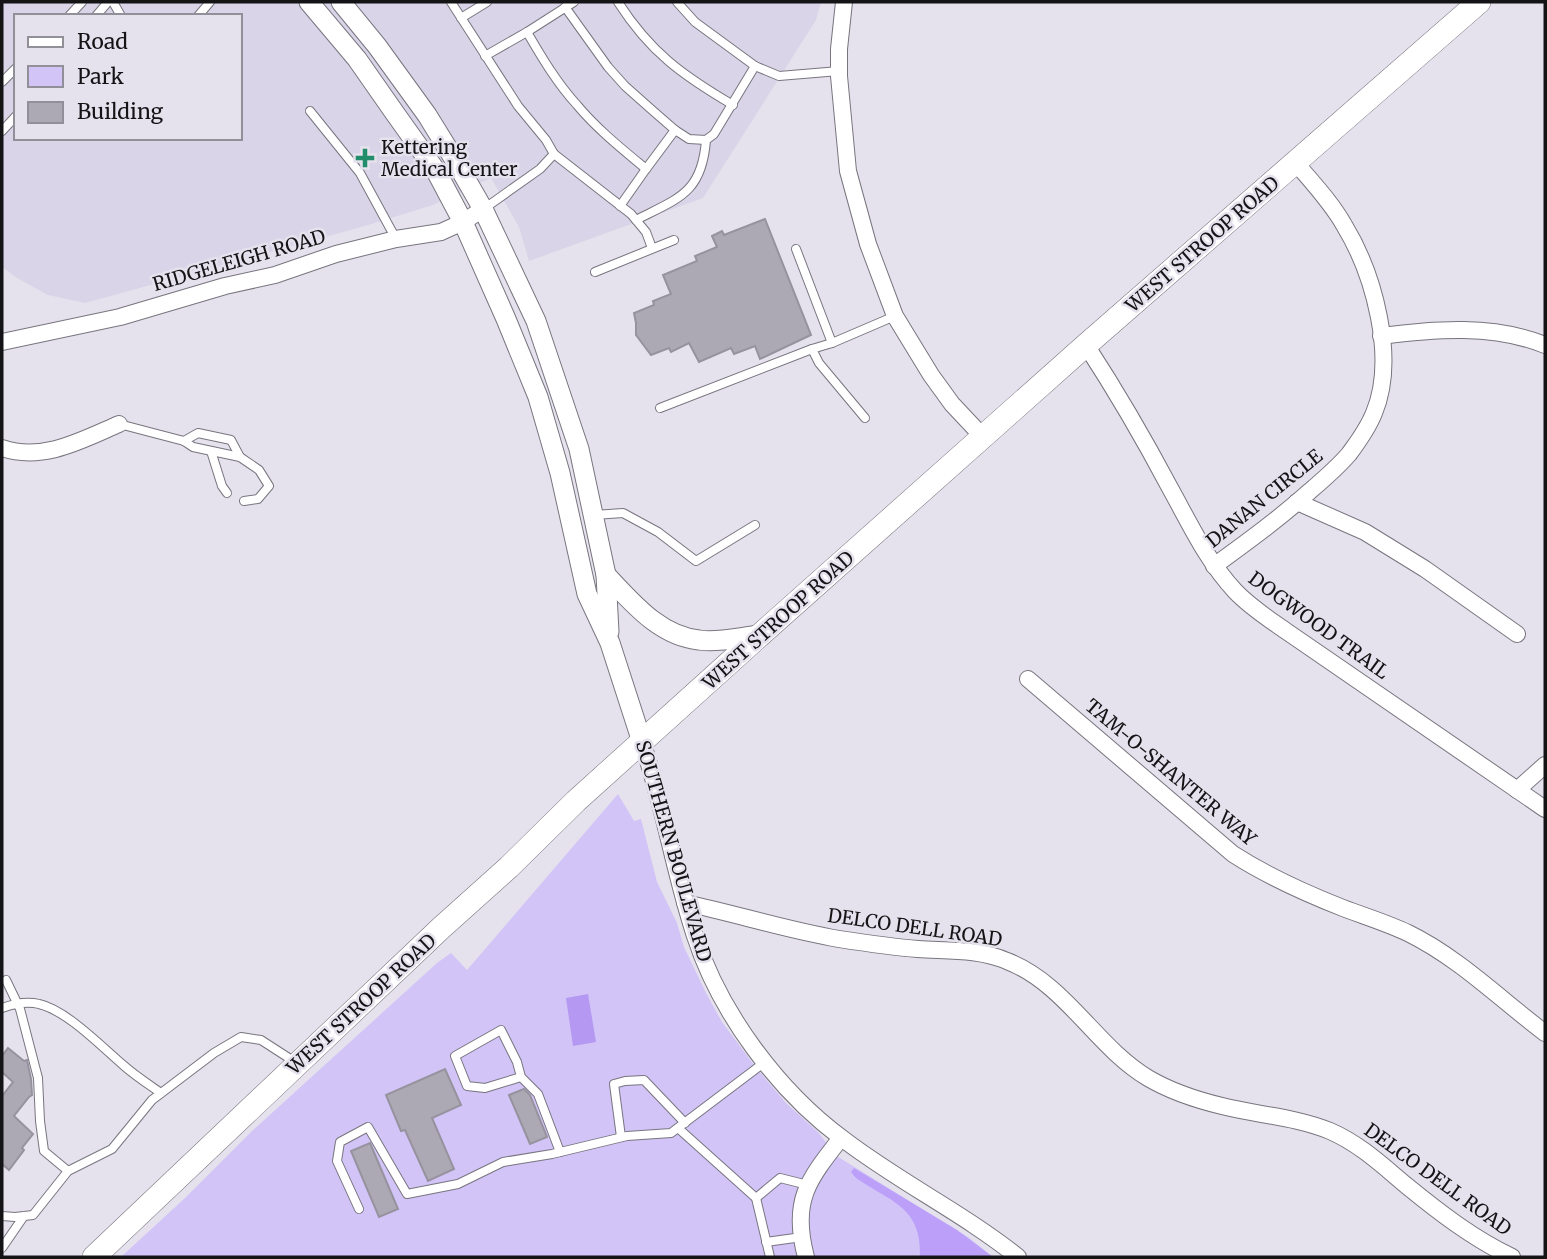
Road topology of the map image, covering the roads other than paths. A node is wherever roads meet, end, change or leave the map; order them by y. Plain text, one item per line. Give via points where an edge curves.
1 (309, 2) edge
2 (341, 2) edge
3 (451, 2) edge
4 (487, 2) edge
5 (574, 2) edge
6 (618, 2) edge
7 (677, 2) edge
8 (844, 2) edge
9 (1479, 2) edge
10 (565, 7) junction
11 (461, 18) junction
12 (527, 33) junction
13 (485, 55) junction
14 (755, 66) junction
15 (839, 71) junction
16 (733, 105) junction
17 (310, 111) dead end
18 (14, 118) edge
19 (675, 130) junction
20 (2, 131) edge
21 (706, 140) junction
22 (554, 154) junction
23 (1295, 162) junction
24 (646, 169) junction
25 (620, 206) junction
26 (483, 209) junction
27 (636, 220) junction
28 (463, 222) junction
29 (396, 239) junction
30 (674, 240) dead end
31 (652, 248) junction
32 (796, 249) dead end
33 (595, 272) dead end
34 (895, 316) junction
35 (1381, 336) junction
36 (2, 342) edge
37 (832, 343) junction
38 (1086, 345) junction
39 (1545, 345) edge
40 (811, 349) junction
41 (660, 408) dead end
42 (865, 418) dead end
43 (119, 424) joint
44 (983, 437) junction
45 (184, 440) junction
46 (2, 448) edge
47 (211, 451) junction
48 (240, 457) junction
49 (227, 493) dead end
50 (244, 501) dead end
51 (1297, 502) junction
52 (594, 516) junction
53 (755, 525) dead end
54 (1214, 566) junction
55 (606, 575) junction
56 (1517, 634) dead end
57 (760, 635) junction
58 (610, 643) junction
59 (1028, 679) dead end
60 (642, 742) junction
61 (1545, 765) edge
62 (1517, 790) junction
63 (1545, 809) edge
64 (685, 903) junction
65 (6, 980) dead end
66 (17, 1003) junction
67 (2, 1008) edge
68 (1545, 1033) edge
69 (765, 1062) junction
70 (298, 1063) junction
71 (521, 1077) junction
72 (161, 1093) junction
73 (682, 1125) junction
74 (621, 1138) junction
75 (841, 1138) junction
76 (560, 1152) junction
77 (68, 1171) junction
78 (808, 1185) junction
79 (755, 1198) junction
80 (359, 1209) dead end
81 (2, 1216) edge
82 (24, 1216) junction
83 (802, 1237) junction
84 (766, 1242) junction
85 (2, 1248) edge
86 (94, 1257) edge
87 (770, 1257) edge
88 (806, 1257) edge
89 (1018, 1257) edge
90 (1512, 1257) edge

1 - 28 street, SOUTHERN BOULEVARD via 408,131
2 - 26 street, SOUTHERN BOULEVARD via 426,115
3 - 11 lane
4 - 11 lane
5 - 10 lane
6 - 16 lane via 666,61
7 - 14 lane via 695,22
8 - 15 street
9 - 23 main road, WEST STROOP ROAD
10 - 12 lane
10 - 19 lane via 608,67
11 - 13 lane
12 - 13 lane
12 - 24 lane via 576,105
13 - 22 lane
14 - 15 lane via 779,76
14 - 16 lane
15 - 34 street via 848,172
16 - 21 lane
17 - 29 lane via 360,173
18 - 20 lane
19 - 21 lane via 689,139
19 - 24 lane
21 - 27 lane via 705,159 695,183 680,198
22 - 25 lane
22 - 26 lane
23 - 35 street, DANAN CIRCLE via 1328,200 1360,254
23 - 38 main road, WEST STROOP ROAD
24 - 25 lane
25 - 27 lane
26 - 28 street, RIDGELEIGH ROAD
26 - 52 street, SOUTHERN BOULEVARD via 536,321 579,449
27 - 31 lane
28 - 29 street, RIDGELEIGH ROAD via 441,232
28 - 58 street, SOUTHERN BOULEVARD via 538,397 561,473 587,594
29 - 36 street, RIDGELEIGH ROAD via 120,317
30 - 31 lane
31 - 33 lane
32 - 37 lane
34 - 37 lane
34 - 44 street via 952,404
35 - 39 street via 1481,331 1512,334
35 - 51 street, DANAN CIRCLE via 1383,362 1374,414 1349,454
37 - 40 lane
38 - 44 main road, WEST STROOP ROAD
38 - 54 street, DOGWOOD TRAIL
40 - 41 lane
40 - 42 lane
43 - 45 lane
43 - 46 street via 52,451 23,453
44 - 57 main road, WEST STROOP ROAD
45 - 47 lane
45 - 48 lane via 198,433 231,440
47 - 48 lane
47 - 49 lane
48 - 50 lane via 259,470 268,486 258,499
51 - 54 street, DANAN CIRCLE
51 - 56 street via 1365,532
52 - 53 lane via 623,513 658,531 696,561
52 - 55 street, SOUTHERN BOULEVARD
54 - 62 street, DOGWOOD TRAIL via 1250,605
55 - 57 street via 634,606 678,635 700,641
55 - 58 street, SOUTHERN BOULEVARD
57 - 60 main road, WEST STROOP ROAD
58 - 60 street, SOUTHERN BOULEVARD
59 - 68 street, TAM-O-SHANTER WAY via 1233,853 1283,882 1431,946
60 - 64 street, SOUTHERN BOULEVARD
60 - 70 main road, WEST STROOP ROAD
61 - 62 street
62 - 63 street, DOGWOOD TRAIL
64 - 69 street, SOUTHERN BOULEVARD via 722,998
64 - 90 street, DELCO DELL ROAD via 840,939 1006,960 1059,994 1105,1045 1148,1078 1222,1107 1312,1125 1349,1140 1469,1233
65 - 66 lane
66 - 67 lane
66 - 72 lane via 37,1003 54,1010
66 - 77 lane via 38,1078 44,1151
69 - 73 lane
69 - 75 street, SOUTHERN BOULEVARD
70 - 72 lane via 261,1040 241,1037
70 - 86 main road, WEST STROOP ROAD
71 - 71 lane via 485,1088 467,1086 455,1056 501,1030
71 - 76 lane via 538,1094
72 - 77 lane via 112,1149
73 - 74 lane via 671,1133
73 - 74 lane via 644,1080 625,1080 614,1084
73 - 79 lane
74 - 76 lane
75 - 78 street
75 - 89 street, SOUTHERN BOULEVARD
76 - 80 lane via 503,1162 458,1184 407,1194 368,1127 340,1142 338,1151 337,1161
77 - 82 lane via 33,1215
78 - 79 lane via 780,1178
78 - 83 street via 802,1205
79 - 84 lane
81 - 82 lane
82 - 85 lane
83 - 84 lane
83 - 88 street
84 - 87 lane

